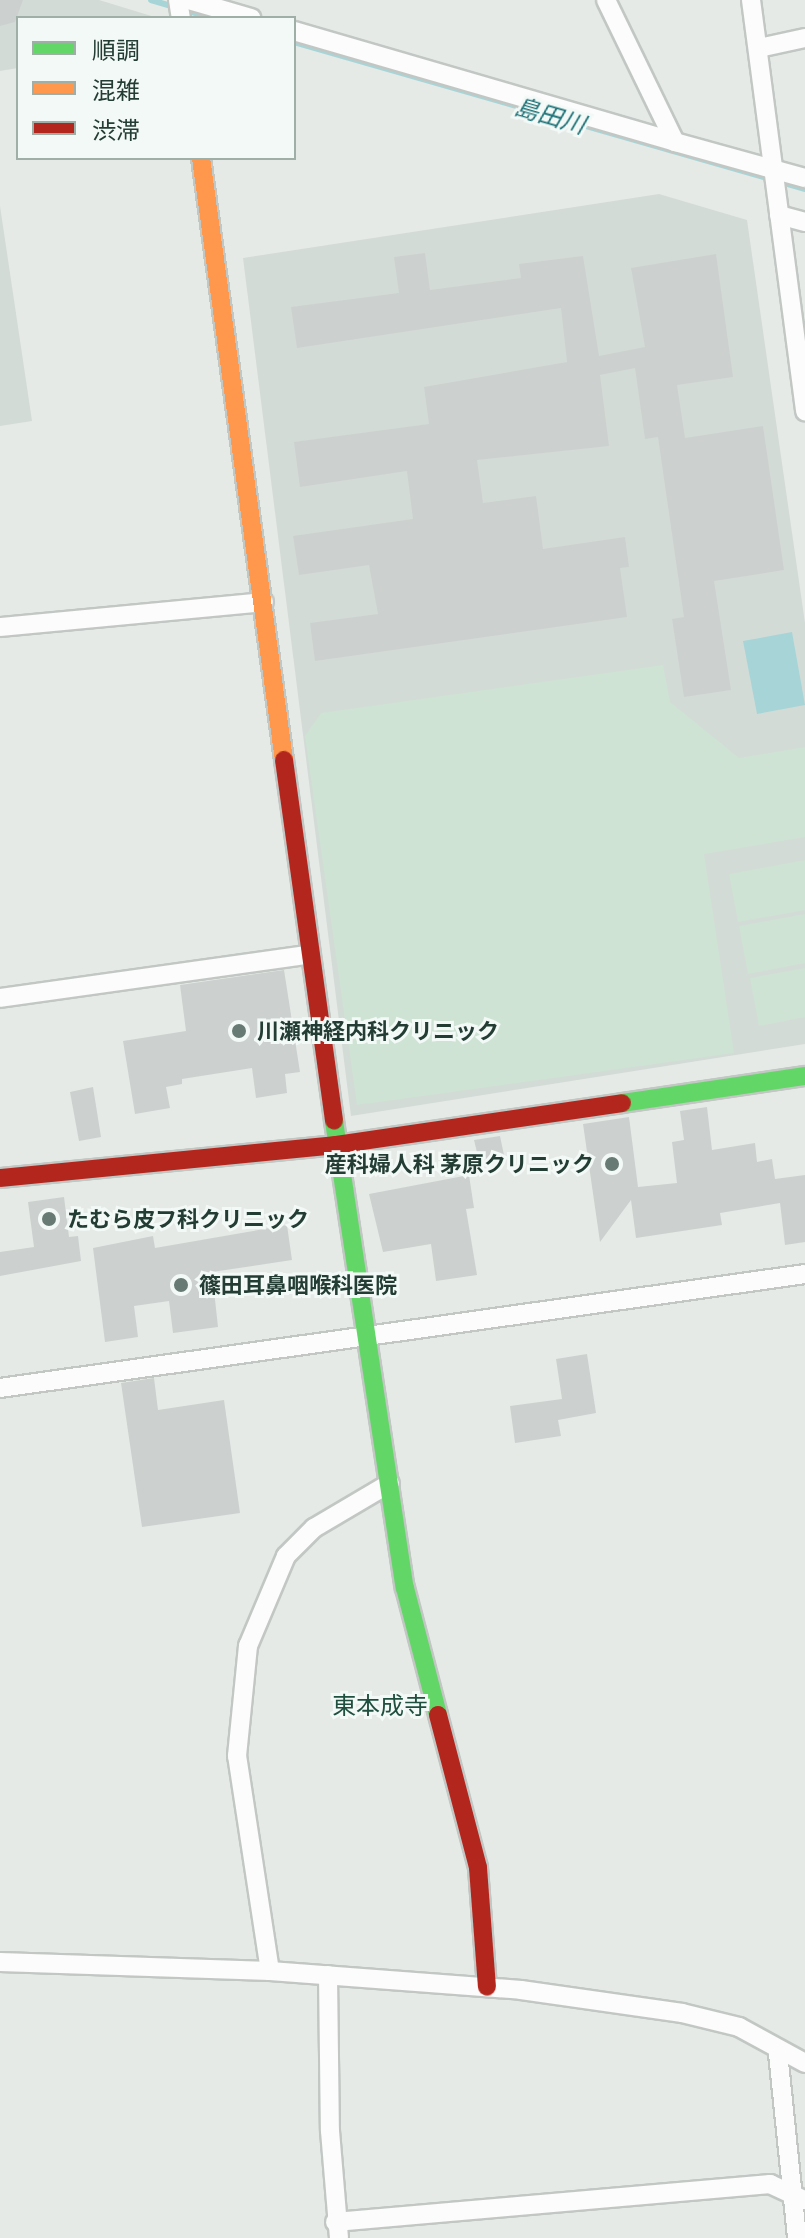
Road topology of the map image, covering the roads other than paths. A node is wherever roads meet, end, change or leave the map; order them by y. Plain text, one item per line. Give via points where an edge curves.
1 (189, 0) edge
2 (606, 0) edge
3 (751, 0) edge
4 (244, 16) edge
5 (296, 32) edge
6 (805, 38) edge
7 (759, 48) junction
8 (675, 142) junction
9 (201, 160) edge
10 (771, 168) junction
11 (805, 178) edge
12 (779, 215) junction
13 (805, 222) edge
14 (805, 411) edge
15 (264, 602) junction
16 (0, 627) edge
17 (307, 955) junction
18 (0, 998) edge
19 (805, 1076) edge
20 (335, 1145) junction
21 (0, 1178) edge
22 (805, 1274) edge
23 (364, 1338) junction
24 (0, 1388) edge
25 (390, 1483) junction
26 (0, 1962) edge
27 (270, 1971) junction
28 (328, 1975) junction
29 (487, 1987) junction
30 (778, 2053) junction
31 (805, 2063) edge
32 (798, 2197) edge
33 (337, 2230) edge
34 (797, 2238) edge

1 - 4 street
2 - 8 street
3 - 7 street
5 - 8 street
6 - 7 street
7 - 10 street
8 - 10 street
9 - 15 street
10 - 11 street
10 - 12 street
12 - 13 street
12 - 14 street
15 - 16 street
15 - 17 street
17 - 18 street
17 - 20 street
19 - 20 street
20 - 21 street
20 - 23 street
22 - 23 street
23 - 24 street
23 - 25 street
25 - 27 street via 314,1528 286,1556 248,1646 237,1756
25 - 29 street via 405,1588 478,1868
26 - 27 street
27 - 28 street
28 - 29 street
28 - 33 street
29 - 30 street via 682,2013 739,2027
30 - 31 street
30 - 32 street
32 - 33 street via 770,2184
32 - 34 street

